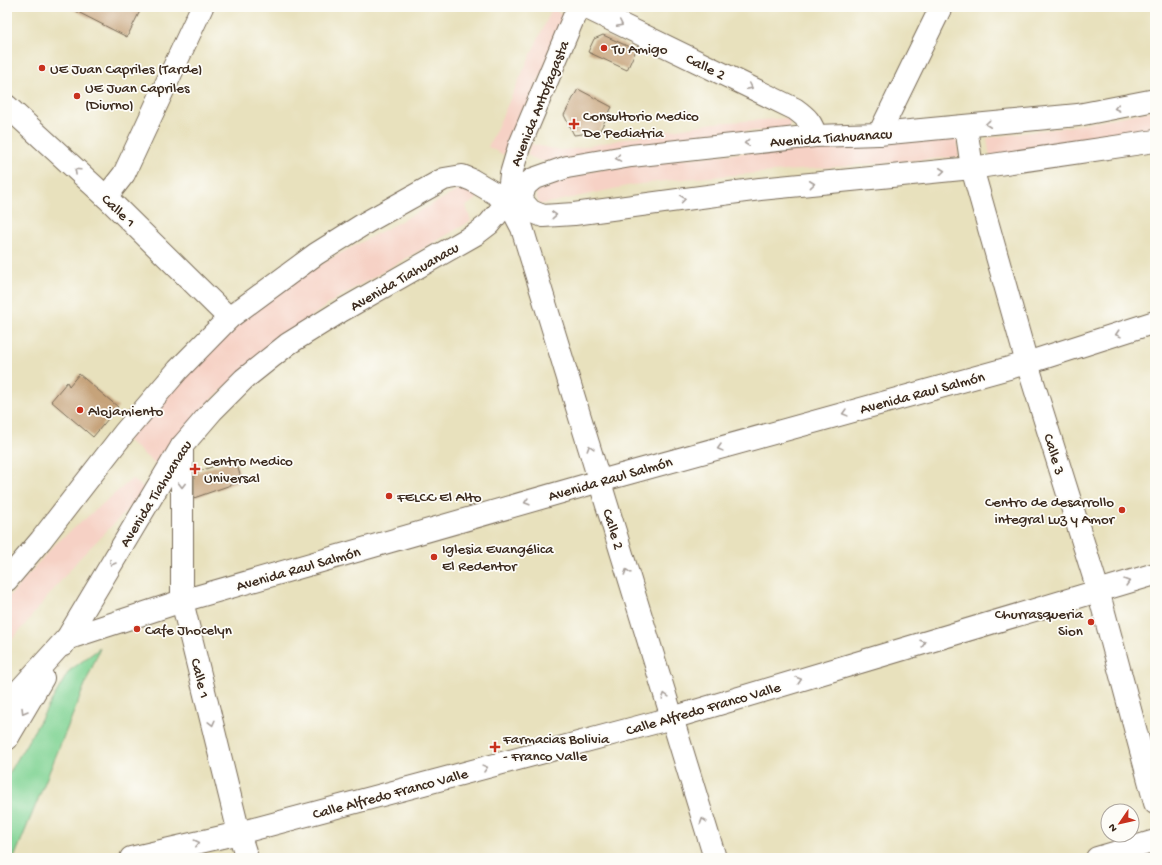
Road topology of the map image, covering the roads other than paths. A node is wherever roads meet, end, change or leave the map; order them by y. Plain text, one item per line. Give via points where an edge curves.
1 (202, 7) edge
2 (578, 7) edge
3 (585, 7) edge
4 (941, 7) edge
5 (1155, 100) edge
6 (7, 106) edge
7 (966, 126) junction
8 (879, 134) junction
9 (815, 136) junction
10 (1155, 141) edge
11 (972, 168) junction
12 (106, 197) junction
13 (515, 201) junction
14 (229, 318) junction
15 (1155, 322) edge
16 (1027, 363) junction
17 (182, 446) junction
18 (600, 481) junction
19 (1155, 574) edge
20 (7, 580) edge
21 (1098, 590) junction
22 (182, 601) junction
23 (66, 640) junction
24 (7, 704) edge
25 (672, 718) junction
26 (7, 739) edge
27 (1155, 803) edge
28 (238, 833) junction
29 (1155, 841) edge
30 (131, 858) edge
31 (247, 858) edge
32 (715, 858) edge
33 (1097, 858) edge

1 - 12 street via 124,174
2 - 13 street, Avenida Antofagasta via 519,147 511,174
3 -> 9 street, Calle 2 via 795,109 809,120
4 - 8 street
5 -> 7 street, Avenida Tiahuanacu via 1078,115
12 -> 6 street, Calle 1
7 - 8 street, Avenida Tiahuanacu
7 - 11 street, Calle 3
8 - 9 street, Avenida Tiahuanacu
9 -> 13 street, Avenida Tiahuanacu via 631,156 568,167 533,179
10 - 11 street
13 -> 11 street via 543,216 574,214 760,189
11 - 16 street, Calle 3
12 - 14 street, Calle 1
13 - 14 street via 462,176 444,178 316,254
13 - 17 street, Avenida Tiahuanacu via 476,234 288,344 212,410
18 -> 13 street, Calle 2
14 - 20 street via 178,370 124,433
15 -> 16 street, Avenida Raul Salmón
16 -> 18 street, Avenida Raul Salmón
16 - 21 street, Calle 3
17 -> 22 street, Calle 1
17 -> 23 street, Avenida Tiahuanacu
18 -> 22 street, Avenida Raul Salmón
25 -> 18 street, Calle 2
21 -> 19 street, Calle Alfredo Franco Valle
25 -> 21 street, Calle Alfredo Franco Valle
21 - 27 street, Calle 3
22 - 23 street, Avenida Raul Salmón
22 -> 28 street, Calle 1
23 - 24 street
23 -> 26 street, Avenida Tiahuanacu
28 -> 25 street, Calle Alfredo Franco Valle
32 -> 25 street, Calle 2
30 -> 28 street, Calle Alfredo Franco Valle
28 - 31 street, Calle 1
29 - 33 street

